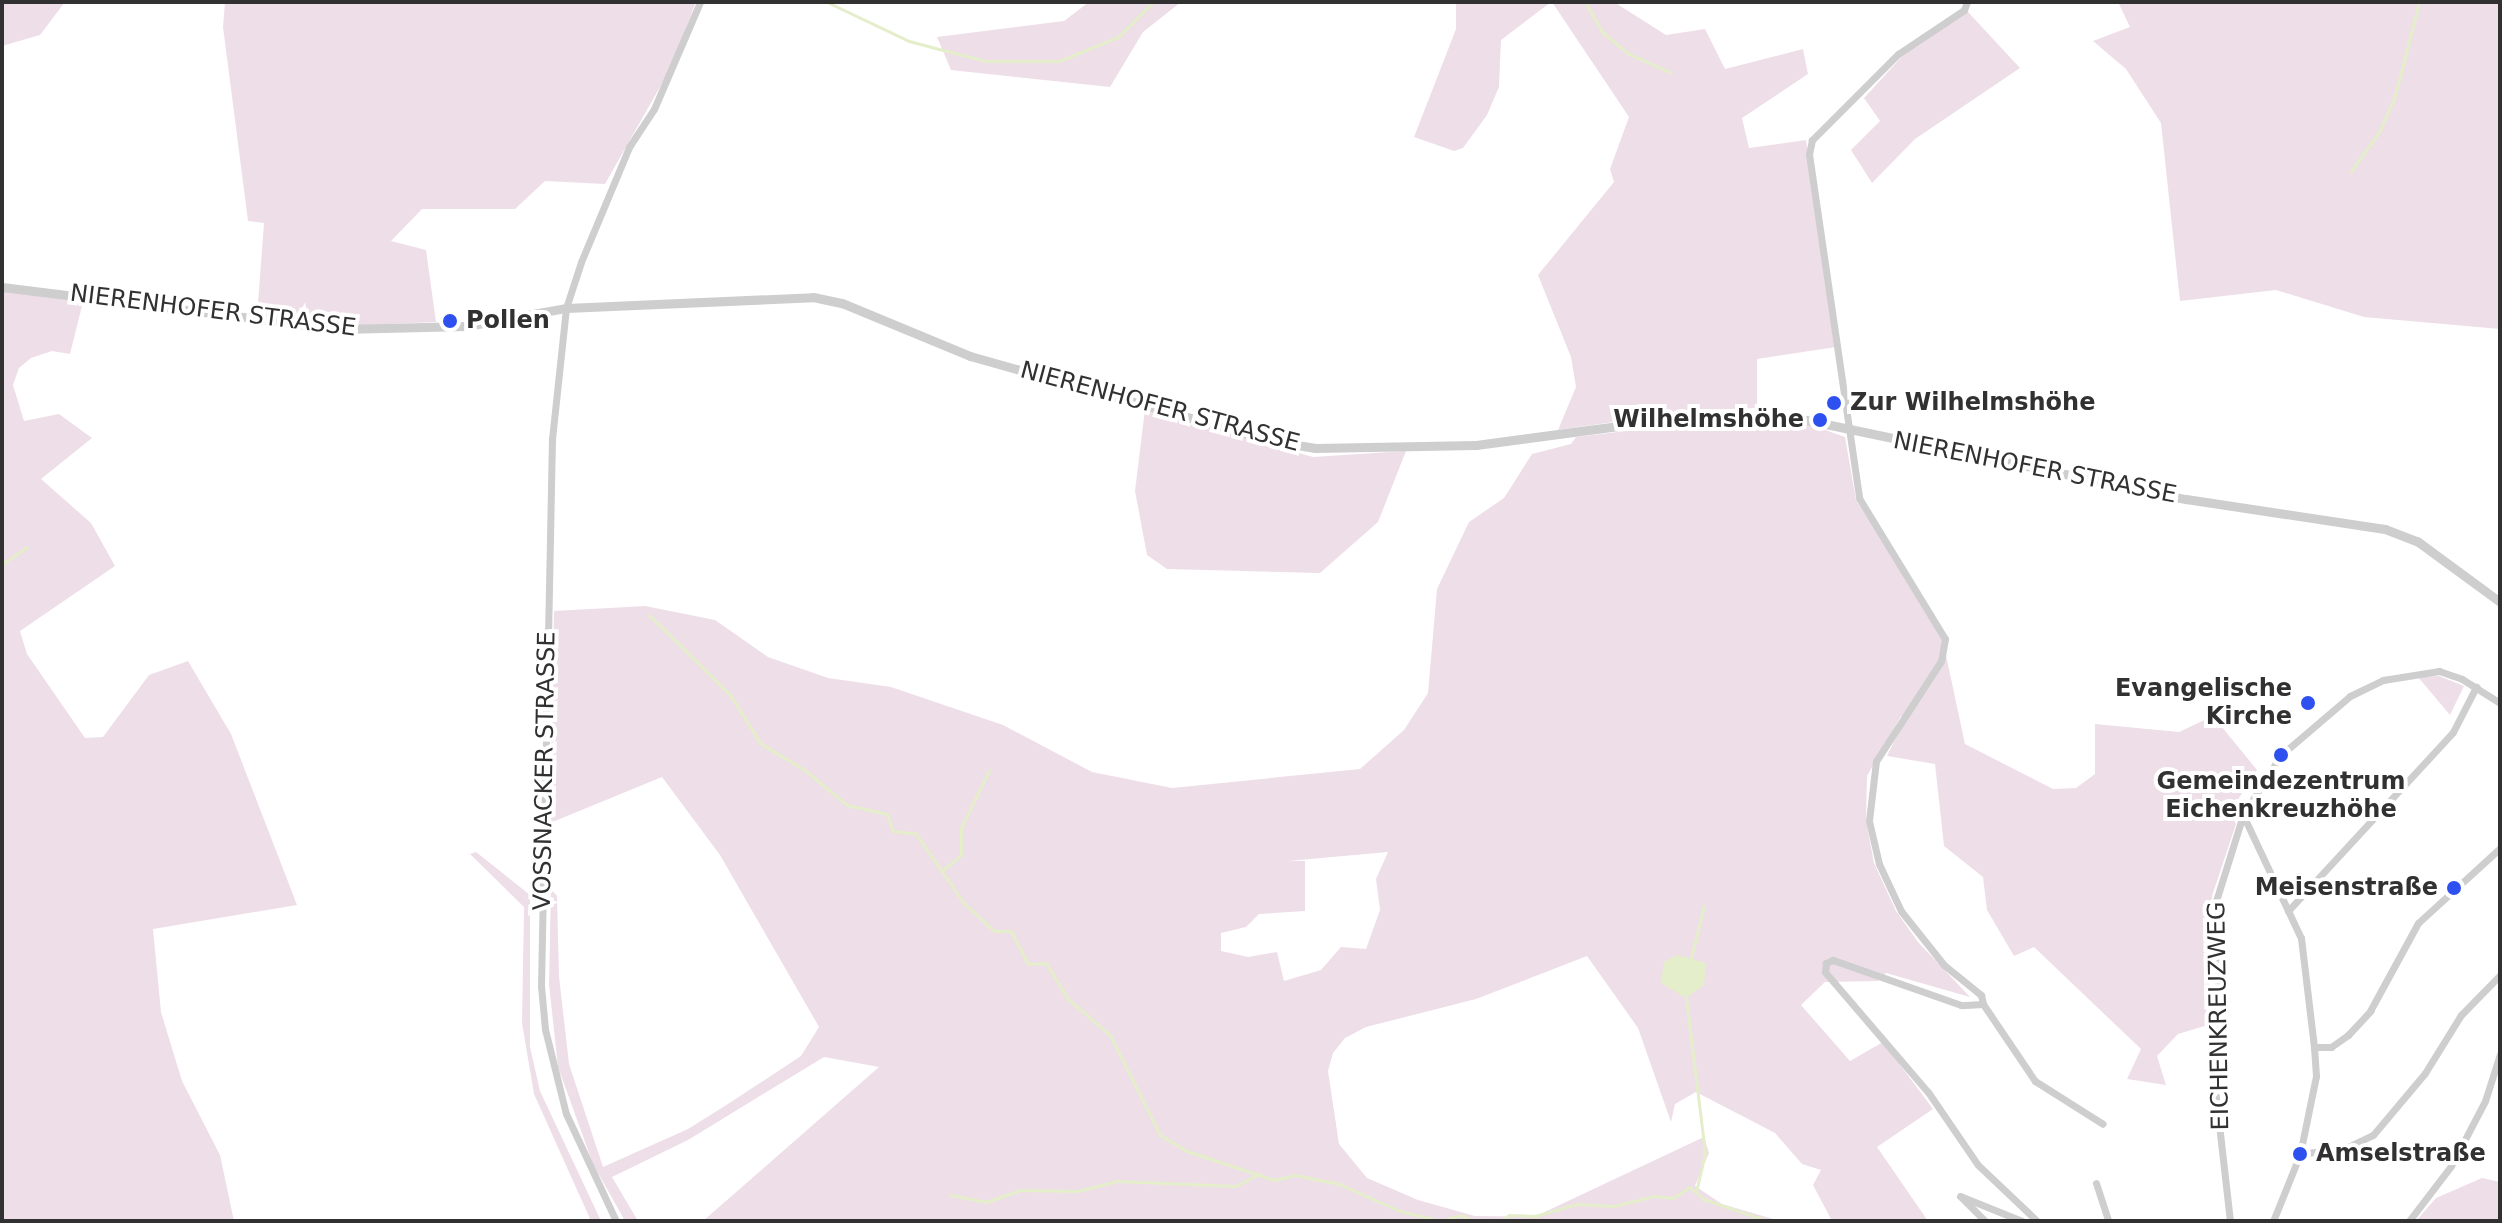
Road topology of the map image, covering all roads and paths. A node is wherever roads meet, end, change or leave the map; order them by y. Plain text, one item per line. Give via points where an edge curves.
1 (700, 2) edge
2 (1967, 2) edge
3 (2, 287) edge
4 (566, 308) junction
5 (1853, 431) junction
6 (2500, 602) edge
7 (2476, 687) junction
8 (2500, 703) edge
9 (2243, 815) junction
10 (2500, 848) edge
11 (2288, 911) junction
12 (2500, 975) edge
13 (1983, 1004) junction
14 (2314, 1047) junction
15 (2500, 1054) edge
16 (2103, 1124) dead end
17 (2300, 1154) junction
18 (2096, 1183) dead end
19 (616, 1221) edge
20 (1985, 1221) edge
21 (2022, 1221) edge
22 (2037, 1221) edge
23 (2108, 1221) edge
24 (2230, 1221) edge
25 (2273, 1221) edge
26 (2409, 1221) edge

1 - 4 street via 654,109 629,147
2 - 5 street via 1964,10 1903,49 1809,146
3 - 4 street, NIERENHOFER STRASSE via 341,329 467,326
4 - 5 street, NIERENHOFER STRASSE via 828,299 982,360 1272,441 1315,448 1476,445 1701,415 1792,417
4 - 19 street, VOSSNACKER STRASSE via 549,501 541,986 553,1071 566,1114
5 - 6 street, NIERENHOFER STRASSE via 2186,499 2385,529 2417,541
5 - 13 street via 1859,498 1875,531 1937,618 1945,639 1941,661 1871,778 1869,821 1879,864 1920,939 1981,995
7 - 8 street, EICHENKREUZWEG
7 - 9 street, EICHENKREUZWEG via 2439,671 2410,672 2350,696 2281,755
7 - 11 street via 2453,732
9 - 11 street
9 - 24 street, EICHENKREUZWEG via 2216,901 2220,1045 2215,1089
10 - 14 street via 2418,923 2370,1011 2348,1035 2331,1047
11 - 14 street via 2301,938
12 - 17 street via 2461,1015 2425,1073 2373,1135 2346,1148
13 - 16 street via 2035,1081
13 - 22 street via 1961,1005 1833,960 1826,963 1825,972 1928,1092 1978,1165
14 - 17 street via 2316,1076
15 - 26 street via 2485,1101 2451,1166
17 - 25 street
18 - 23 street
20 - 21 street via 1960,1196

